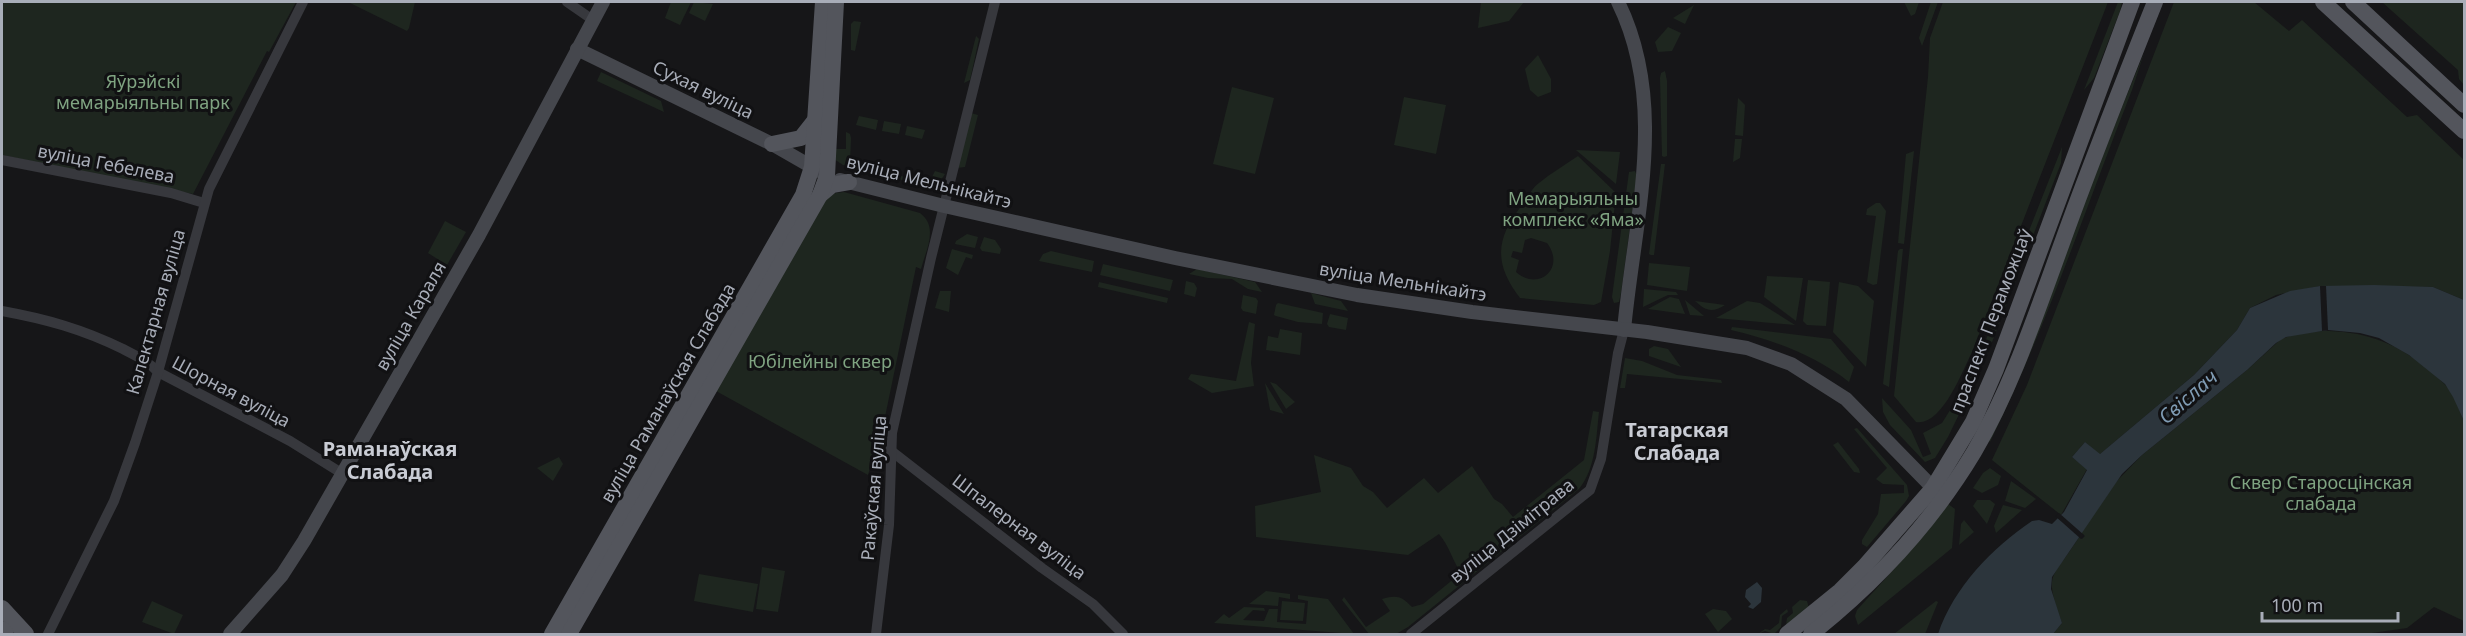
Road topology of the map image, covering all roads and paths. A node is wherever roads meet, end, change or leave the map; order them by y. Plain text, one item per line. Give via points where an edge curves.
1 (303, 2) edge
2 (567, 2) edge
3 (603, 2) edge
4 (823, 2) edge
5 (836, 2) edge
6 (995, 2) edge
7 (1618, 2) edge
8 (2132, 2) edge
9 (2155, 2) edge
10 (2323, 2) edge
11 (2353, 2) edge
12 (593, 20) junction
13 (577, 49) junction
14 (2464, 105) edge
15 (816, 118) junction
16 (2464, 131) edge
17 (772, 144) junction
18 (2, 160) edge
19 (819, 171) junction
20 (849, 182) junction
21 (820, 195) junction
22 (204, 203) junction
23 (944, 206) junction
24 (2, 311) edge
25 (1624, 330) junction
26 (158, 372) junction
27 (890, 450) junction
28 (343, 474) junction
29 (1938, 493) junction
30 (2, 608) edge
31 (2, 629) edge
32 (6, 634) edge
33 (26, 634) edge
34 (48, 634) edge
35 (230, 634) edge
36 (552, 634) edge
37 (569, 634) edge
38 (876, 634) edge
39 (1124, 634) edge
40 (1411, 634) edge
41 (1787, 634) edge
42 (1811, 634) edge

1 - 22 street, Калектарная вуліца
2 - 12 street
3 - 12 main road, вуліца Караля
4 - 15 main road
5 - 19 main road
6 - 23 street, Ракаўская вуліца
7 - 25 main road via 1628,22 1641,72 1645,159
8 - 29 main road, праспект Пераможцаў via 1996,369
9 - 29 main road, праспект Пераможцаў via 2022,350 1974,453
10 - 16 main road
11 - 14 main road
12 - 13 main road, вуліца Караля
13 - 17 main road, Сухая вуліца
13 - 28 main road, вуліца Караля via 479,235
15 - 17 main road via 801,138
15 - 19 main road
17 - 19 main road, Сухая вуліца
18 - 22 street, вуліца Гебелева
19 - 20 main road, вуліца Мельнікайтэ
19 - 21 main road, вуліца Раманаўская Слабада
19 - 36 main road, вуліца Раманаўская Слабада
20 - 21 main road via 836,184
20 - 23 main road, вуліца Мельнікайтэ
21 - 37 main road, вуліца Раманаўская Слабада
22 - 26 street, Калектарная вуліца
23 - 25 main road, вуліца Мельнікайтэ via 1357,295
23 - 27 street, Ракаўская вуліца
24 - 26 street, Шорная вуліца via 56,321 88,333 150,363
25 - 29 main road, вуліца Мельнікайтэ via 1747,348 1791,364 1861,411
25 - 40 street, вуліца Дзімітрава via 1601,459 1590,489
26 - 28 street, Шорная вуліца via 290,441
26 - 34 street, Калектарная вуліца via 114,501
27 - 38 street, Ракаўская вуліца via 890,513
27 - 39 street, Шпалерная вуліца via 1093,603
28 - 35 main road, вуліца Караля via 288,566
29 - 41 main road, праспект Пераможцаў via 1840,591
29 - 42 main road, праспект Пераможцаў via 1870,584
30 - 33 main road
31 - 32 main road

